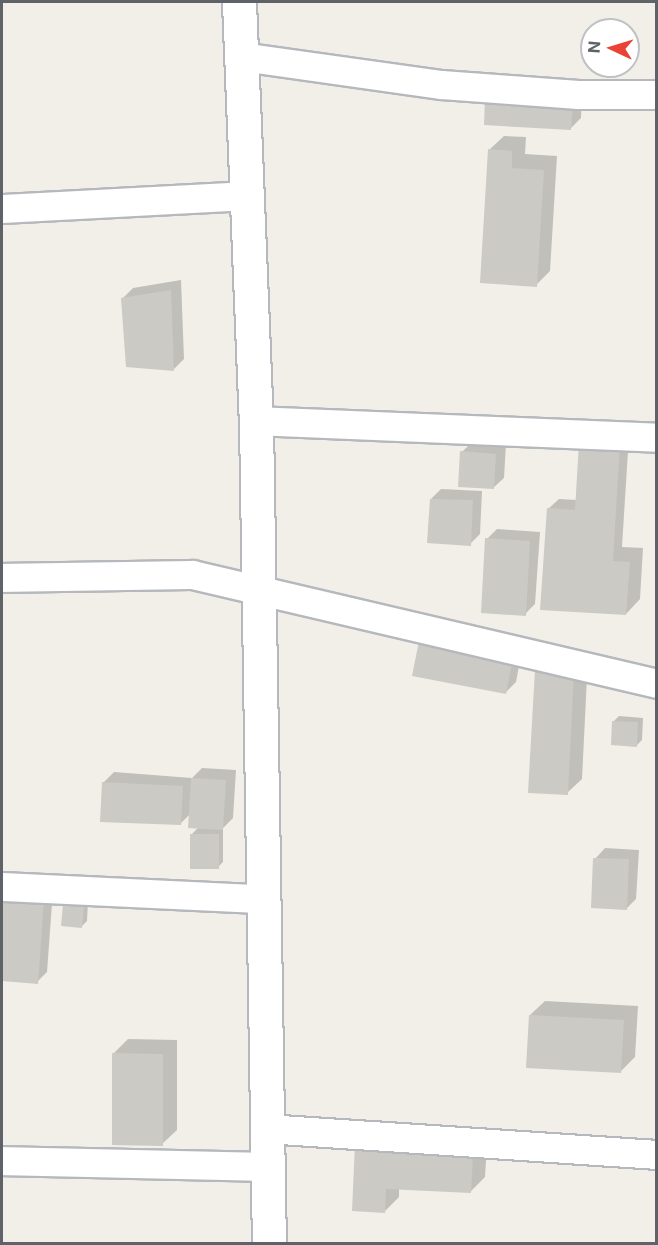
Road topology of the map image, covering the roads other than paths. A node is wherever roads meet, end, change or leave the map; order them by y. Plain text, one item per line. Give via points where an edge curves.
1 (239, 2) edge
2 (242, 57) junction
3 (657, 95) edge
4 (249, 196) junction
5 (2, 209) edge
6 (256, 420) junction
7 (657, 438) edge
8 (2, 578) edge
9 (260, 590) junction
10 (657, 684) edge
11 (2, 887) edge
12 (261, 898) junction
13 (266, 1129) junction
14 (657, 1155) edge
15 (2, 1161) edge
16 (266, 1167) junction
17 (269, 1244) edge

1 - 2 street
2 - 3 street via 442,85 579,95
2 - 4 street
4 - 5 street
4 - 6 street
6 - 7 street
6 - 9 street
8 - 9 street via 193,575
9 - 10 street
9 - 12 street
11 - 12 street
12 - 13 street
13 - 14 street
13 - 16 street
15 - 16 street
16 - 17 street

